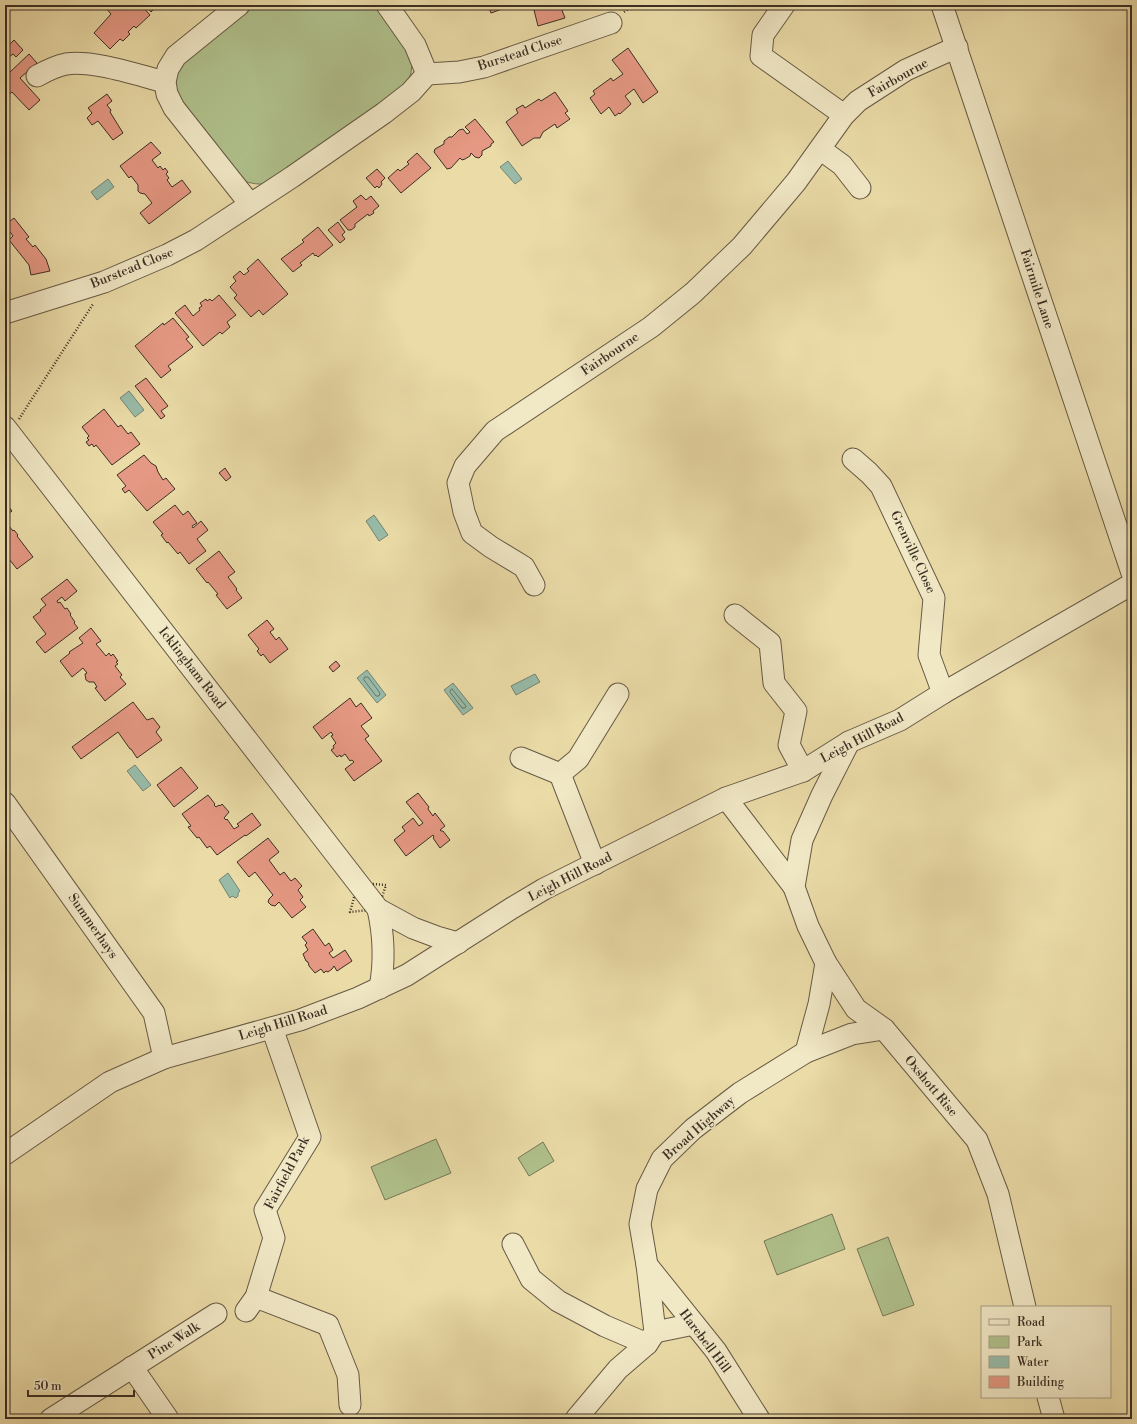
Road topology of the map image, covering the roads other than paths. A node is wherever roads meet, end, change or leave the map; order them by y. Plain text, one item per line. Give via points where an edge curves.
1 (238, 5) edge
2 (387, 5) edge
3 (784, 5) edge
4 (942, 5) edge
5 (612, 23) dead end
6 (956, 48) junction
7 (427, 74) junction
8 (37, 76) dead end
9 (165, 82) junction
10 (844, 115) junction
11 (820, 149) junction
12 (860, 188) dead end
13 (250, 204) junction
14 (5, 313) edge
15 (7, 430) edge
16 (853, 459) dead end
17 (1132, 573) edge
18 (1132, 584) edge
19 (534, 585) dead end
20 (735, 615) dead end
21 (943, 693) junction
22 (618, 694) dead end
23 (849, 742) junction
24 (521, 758) dead end
25 (803, 771) junction
26 (560, 774) junction
27 (726, 798) junction
28 (5, 803) edge
29 (595, 864) junction
30 (794, 887) junction
31 (378, 909) junction
32 (458, 943) junction
33 (826, 963) junction
34 (380, 988) junction
35 (272, 1028) junction
36 (884, 1029) junction
37 (806, 1052) junction
38 (164, 1058) junction
39 (5, 1154) edge
40 (513, 1244) dead end
41 (647, 1265) junction
42 (1025, 1306) edge
43 (216, 1314) dead end
44 (694, 1324) junction
45 (651, 1338) junction
46 (132, 1367) junction
47 (1048, 1398) edge
48 (350, 1405) dead end
49 (51, 1419) edge
50 (168, 1419) edge
51 (576, 1419) edge
52 (759, 1419) edge
53 (1054, 1419) edge

1 - 9 street via 176,56 168,69
2 - 7 street via 415,45
3 - 10 street via 763,35 761,56
4 - 6 street, Fairmile Lane
5 - 7 street, Burstead Close via 484,67
6 - 10 street, Fairbourne via 906,70 858,101
6 - 17 street, Fairmile Lane
7 - 13 street, Burstead Close via 411,92 384,113
8 - 9 street via 66,64 89,63
9 - 13 street via 167,94 174,108
10 - 11 street, Fairbourne
11 - 12 street via 842,165
11 - 19 street, Fairbourne via 742,246 693,293 651,327 495,431 465,466 458,483 464,512 472,533 524,567
13 - 14 street, Burstead Close via 196,240 130,272
15 - 31 street, Icklingham Road
16 - 21 street, Grenville Close via 881,486 934,598 929,655
18 - 21 street, Leigh Hill Road
20 - 25 street via 770,644 774,683 796,711 789,745
21 - 23 street, Leigh Hill Road via 900,720
22 - 26 street via 578,759
23 - 25 street, Leigh Hill Road
23 - 30 street, Oxshott Rise via 802,840
24 - 26 street
25 - 27 street, Leigh Hill Road
26 - 29 street
27 - 29 street, Leigh Hill Road
27 - 30 street, Oxshott Rise
28 - 38 street, Summerhays via 154,1013
29 - 32 street, Leigh Hill Road via 544,889
30 - 33 street, Oxshott Rise via 808,926
31 - 32 street, Icklingham Road via 413,928
31 - 34 street, Icklingham Road via 384,947
32 - 34 street, Leigh Hill Road
33 - 36 street, Oxshott Rise via 856,1009
33 - 37 street via 819,1004
34 - 35 street, Leigh Hill Road via 329,1010
35 - 38 street, Leigh Hill Road
35 - 48 street, Fairfield Park via 310,1137 265,1210 274,1238 251,1304 328,1325 348,1375
36 - 37 street, Broad Highway via 852,1034
36 - 42 street, Oxshott Rise via 977,1140 998,1194
37 - 41 street, Broad Highway via 740,1093 693,1129 662,1159 647,1189 640,1224
38 - 39 street, Leigh Hill Road via 110,1082
40 - 45 street via 531,1279 558,1301 605,1326
41 - 44 street, Harebell Hill
41 - 45 street, Broad Highway
43 - 46 street, Pine Walk
44 - 45 street
44 - 52 street, Harebell Hill via 716,1351
45 - 51 street via 618,1369
46 - 49 street, Pine Walk
46 - 50 street, Pine Walk
47 - 53 street

